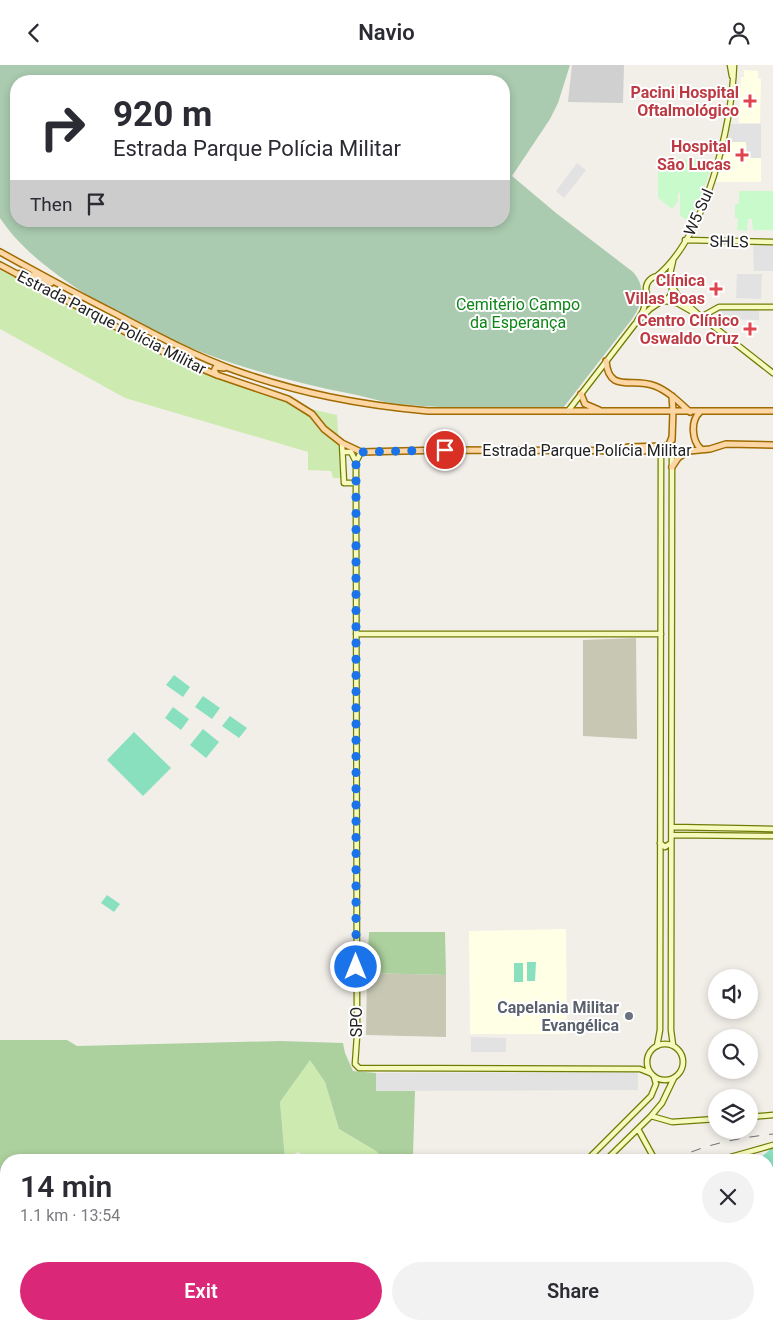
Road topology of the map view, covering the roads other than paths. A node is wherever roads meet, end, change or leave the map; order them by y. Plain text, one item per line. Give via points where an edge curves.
1 (732, 65) edge
2 (685, 240) junction
3 (773, 242) edge
4 (0, 252) edge
5 (674, 257) junction
6 (0, 265) edge
7 (17, 274) junction
8 (657, 276) junction
9 (671, 285) junction
10 (72, 291) junction
11 (647, 297) junction
12 (665, 301) junction
13 (659, 303) junction
14 (773, 307) edge
15 (713, 310) junction
16 (700, 316) junction
17 (706, 321) junction
18 (635, 324) junction
19 (189, 351) junction
20 (169, 355) junction
21 (606, 361) junction
22 (234, 370) junction
23 (773, 373) edge
24 (216, 375) junction
25 (581, 394) junction
26 (672, 396) junction
27 (568, 411) junction
28 (602, 411) junction
29 (673, 411) junction
30 (773, 411) edge
31 (690, 412) junction
32 (700, 412) junction
33 (672, 437) junction
34 (342, 443) junction
35 (773, 445) edge
36 (701, 449) junction
37 (588, 450) junction
38 (661, 451) junction
39 (672, 451) junction
40 (688, 451) junction
41 (343, 452) junction
42 (361, 452) junction
43 (356, 462) junction
44 (672, 467) junction
45 (356, 483) junction
46 (661, 560) junction
47 (672, 560) junction
48 (672, 603) junction
49 (661, 604) junction
50 (356, 634) junction
51 (661, 634) junction
52 (661, 687) junction
53 (672, 689) junction
54 (671, 784) junction
55 (661, 785) junction
56 (672, 827) junction
57 (703, 828) junction
58 (752, 829) junction
59 (773, 829) edge
60 (672, 835) junction
61 (706, 835) junction
62 (752, 836) junction
63 (773, 836) edge
64 (660, 843) junction
65 (671, 843) junction
66 (660, 967) junction
67 (672, 967) junction
68 (673, 1045) junction
69 (657, 1046) junction
70 (647, 1063) junction
71 (640, 1069) junction
72 (650, 1073) junction
73 (654, 1077) junction
74 (674, 1078) junction
75 (651, 1115) junction
76 (773, 1115) edge
77 (758, 1116) edge
78 (708, 1120) edge
79 (638, 1129) junction
80 (773, 1145) edge
81 (592, 1154) edge
82 (612, 1154) edge
83 (652, 1154) edge
84 (741, 1154) edge

1 - 2 street, W5 Sul via 729,111 720,158
2 - 3 street, SHLS
2 - 5 street, W5 Sul
4 - 10 main road, Estrada Parque Polícia Militar
5 - 8 street, W5 Sul
5 - 9 street, W5 Sul
6 - 7 main road, Estrada Parque Polícia Militar
7 - 10 main road via 24,273
7 - 20 main road, Estrada Parque Polícia Militar
8 - 9 street via 665,277
8 - 11 street via 647,283
9 - 12 street via 671,295
9 - 16 street
10 - 19 main road, Estrada Parque Polícia Militar
11 - 13 street
11 - 18 street
12 - 13 street
12 - 16 street
13 - 18 street
14 - 15 street via 718,307
15 - 16 street
15 - 17 street
16 - 17 street
17 - 23 street
18 - 21 street
19 - 20 main road via 187,359
19 - 22 main road, Estrada Parque Polícia Militar
20 - 24 main road, Estrada Parque Polícia Militar
21 - 25 street
21 - 26 main road via 607,371 614,380 653,385
22 - 24 main road via 216,367
22 - 27 main road, Estrada Parque Polícia Militar via 325,397 376,406 428,411
24 - 34 main road, Estrada Parque Polícia Militar via 288,399 312,414
25 - 27 street
25 - 28 main road via 585,404
26 - 29 main road
26 - 31 main road
27 - 28 main road, Estrada Parque Polícia Militar
28 - 29 main road, Estrada Parque Polícia Militar
29 - 31 main road, Estrada Parque Polícia Militar
29 - 33 main road
30 - 32 main road, Estrada Parque Polícia Militar
31 - 32 main road, Estrada Parque Polícia Militar
32 - 36 main road via 694,421 694,434
33 - 37 main road via 670,444 665,446
33 - 39 main road
34 - 41 street
34 - 42 main road, Estrada Parque Polícia Militar
35 - 36 main road, Estrada Parque Polícia Militar via 726,444
36 - 40 main road, Estrada Parque Polícia Militar
37 - 38 main road, Estrada Parque Polícia Militar
37 - 42 main road, Estrada Parque Polícia Militar
38 - 39 main road, Estrada Parque Polícia Militar
38 - 46 street
39 - 40 main road, Estrada Parque Polícia Militar
39 - 44 street
40 - 44 main road
41 - 43 street via 351,452
41 - 45 street via 344,483
42 - 43 street, SPO
43 - 45 street, SPO
44 - 47 street
45 - 50 street, SPO
46 - 47 street via 666,557
46 - 49 street
47 - 48 street
48 - 49 street
48 - 53 street
49 - 51 street
50 - 51 street
50 - 71 street, SPO via 356,1067
51 - 52 street
52 - 53 street via 663,691
52 - 55 street
53 - 54 street
54 - 55 street via 666,781
54 - 56 street
55 - 64 street
56 - 57 street
56 - 60 street
57 - 58 street
57 - 61 street
58 - 59 street
58 - 62 street
60 - 61 street
60 - 65 street
61 - 62 street
62 - 63 street
64 - 65 street via 665,847
64 - 66 street
65 - 67 street
66 - 67 street
66 - 69 street
67 - 68 street
68 - 69 street
68 - 74 street via 684,1061
69 - 70 street via 649,1053
70 - 71 street
70 - 72 street
71 - 72 street, SPO
72 - 73 street
73 - 74 street via 664,1081
73 - 81 street via 656,1084 651,1095
74 - 75 street via 662,1103
75 - 78 street via 672,1122
75 - 79 street
76 - 77 street
79 - 82 street
79 - 83 street
80 - 84 street

